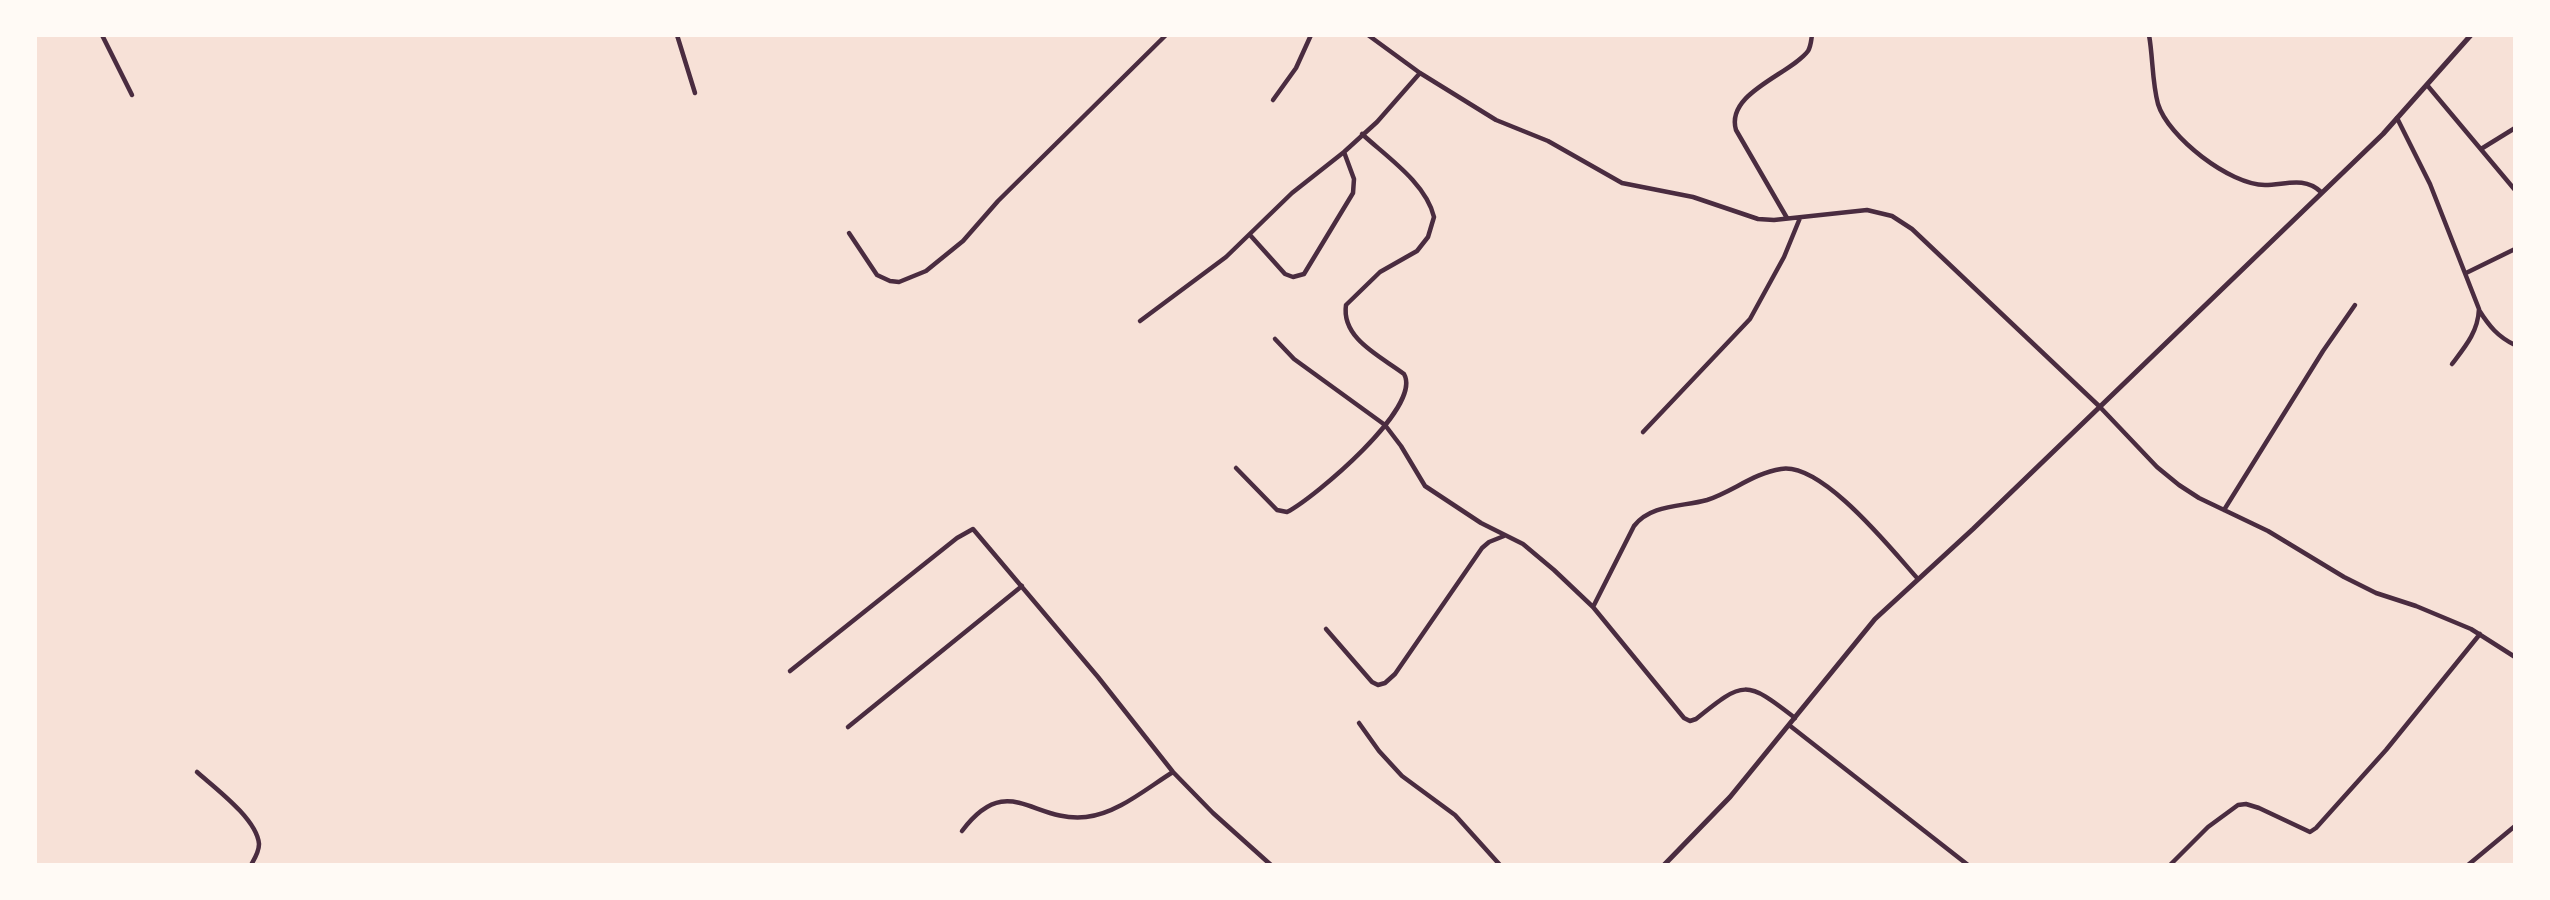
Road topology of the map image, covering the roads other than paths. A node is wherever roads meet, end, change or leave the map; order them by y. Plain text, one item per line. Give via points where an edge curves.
1 (102, 35) edge
2 (677, 35) edge
3 (1167, 35) edge
4 (1311, 35) edge
5 (1368, 35) edge
6 (1812, 35) edge
7 (2149, 35) edge
8 (2471, 35) edge
9 (1420, 73) junction
10 (2427, 85) junction
11 (695, 93) dead end
12 (132, 95) dead end
13 (1273, 100) dead end
14 (2398, 118) junction
15 (2515, 128) edge
16 (1362, 134) junction
17 (2481, 149) junction
18 (1345, 152) junction
19 (2515, 175) edge
20 (2507, 180) junction
21 (2515, 190) edge
22 (2321, 192) junction
23 (1787, 218) junction
24 (1800, 218) junction
25 (849, 233) dead end
26 (1250, 235) junction
27 (2515, 249) edge
28 (2466, 272) junction
29 (2355, 305) dead end
30 (2479, 309) junction
31 (1140, 321) dead end
32 (1275, 339) dead end
33 (2515, 345) edge
34 (2452, 364) dead end
35 (2099, 406) junction
36 (1385, 425) junction
37 (1643, 432) dead end
38 (1236, 468) dead end
39 (2224, 510) junction
40 (1505, 536) junction
41 (1918, 579) junction
42 (1022, 586) junction
43 (1593, 607) junction
44 (1326, 629) dead end
45 (2480, 634) junction
46 (2515, 657) edge
47 (790, 671) dead end
48 (1795, 718) junction
49 (1359, 723) dead end
50 (1789, 725) junction
51 (848, 727) dead end
52 (197, 772) dead end
53 (1173, 772) junction
54 (2515, 826) edge
55 (962, 831) dead end
56 (251, 865) edge
57 (1271, 865) edge
58 (1500, 865) edge
59 (1664, 865) edge
60 (1968, 865) edge
61 (2170, 865) edge
62 (2468, 865) edge

1 - 12 street
2 - 11 street
3 - 25 street via 963,241 926,271 899,282 877,275
4 - 13 street via 1296,68
5 - 9 street
6 - 23 street via 1805,54 1756,90 1734,117 1736,130
7 - 22 street via 2158,105 2188,144 2239,179 2263,185 2303,182
8 - 10 street
9 - 16 street
9 - 23 street via 1496,120 1548,141 1622,183 1693,197 1758,219
10 - 14 street
10 - 17 street
14 - 22 street
14 - 28 street
15 - 17 street
16 - 18 street
16 - 36 street via 1418,188 1434,217 1428,237 1417,251 1380,272 1346,305 1346,317 1358,338 1407,380
17 - 20 street
18 - 26 street via 1292,193
18 - 26 street via 1354,179 1353,193 1304,274 1285,274
19 - 20 street
20 - 21 street
22 - 35 street
23 - 24 street
24 - 35 street via 1858,210 1892,216 1912,229
24 - 37 street via 1749,319
26 - 31 street
27 - 28 street
28 - 30 street
29 - 39 street
30 - 33 street via 2488,326
30 - 34 street via 2478,324
32 - 36 street via 1294,359
35 - 39 street via 2157,467
35 - 41 street
36 - 38 street via 1347,468 1287,512 1277,510
36 - 40 street via 1425,486
39 - 45 street via 2375,593
40 - 43 street via 1538,555
40 - 44 street via 1482,548 1385,683 1372,682
41 - 43 street via 1844,500 1804,470 1782,468 1717,497 1657,510 1640,519
41 - 48 street via 1875,619
42 - 47 street via 978,534 967,530
42 - 51 street
42 - 53 street
43 - 48 street via 1684,718 1696,719 1742,689 1760,694
45 - 46 street
45 - 61 street via 2316,828 2310,832 2259,808 2238,805
48 - 50 street
49 - 58 street via 1402,776 1455,815
50 - 59 street via 1730,797
50 - 60 street
52 - 56 street via 255,830 258,853
53 - 55 street via 1118,806 1086,817 1055,814 1009,800 972,818
53 - 57 street
54 - 62 street

